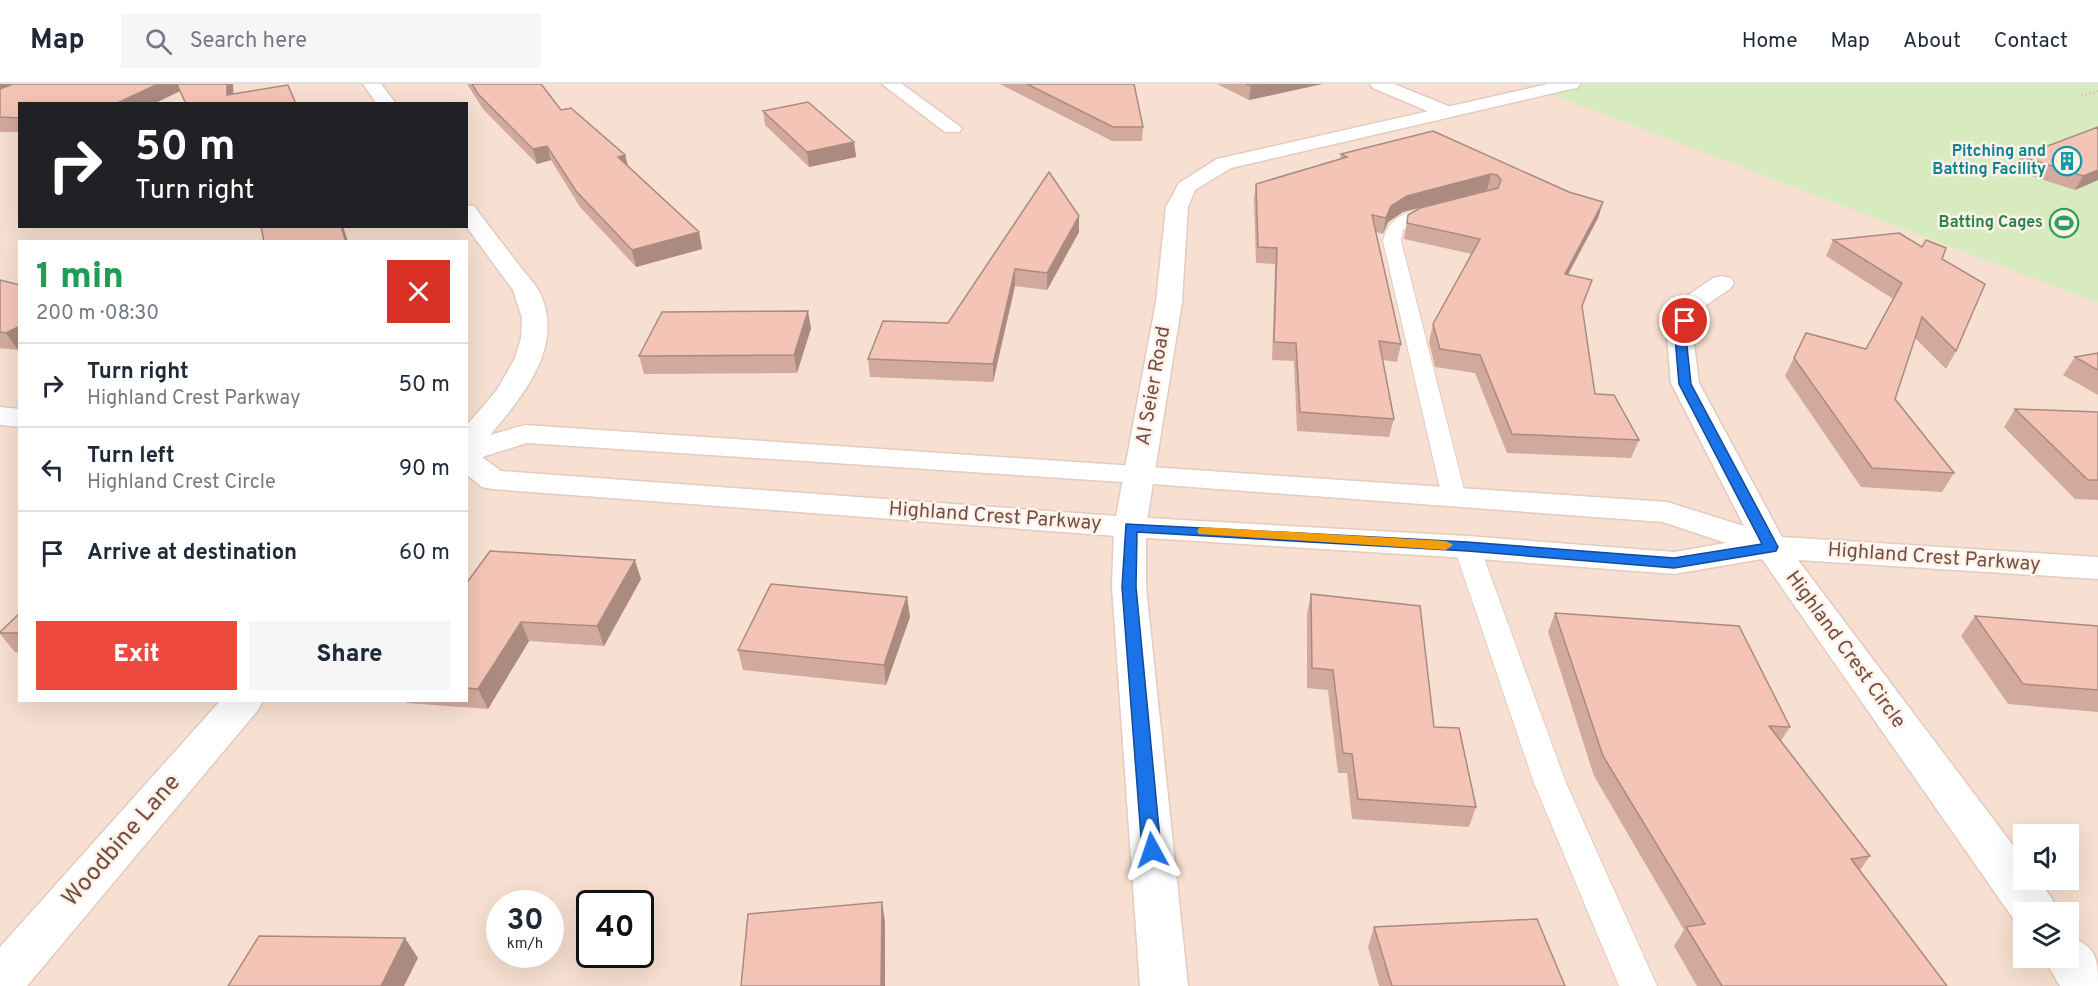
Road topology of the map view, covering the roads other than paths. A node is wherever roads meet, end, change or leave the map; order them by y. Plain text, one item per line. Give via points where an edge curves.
1 (372, 84) edge
2 (891, 84) edge
3 (1379, 84) edge
4 (1571, 84) edge
5 (386, 102) edge
6 (1446, 112) junction
7 (952, 128) dead end
8 (1465, 203) edge
9 (468, 214) edge
10 (1722, 283) dead end
11 (0, 416) edge
12 (18, 418) edge
13 (468, 443) edge
14 (468, 451) edge
15 (797, 452) junction
16 (468, 461) edge
17 (1139, 474) junction
18 (1454, 497) junction
19 (773, 501) junction
20 (1130, 527) junction
21 (1467, 546) junction
22 (1771, 547) junction
23 (2098, 568) edge
24 (242, 702) edge
25 (2028, 902) edge
26 (2075, 968) edge
27 (0, 982) edge
28 (1164, 986) edge
29 (1638, 986) edge
30 (2088, 986) edge

1 - 5 street
2 - 7 street
3 - 6 street
4 - 6 street, Al Seier Road
6 - 17 street, Al Seier Road via 1224,163 1186,187 1177,207 1169,302
8 - 18 lane via 1410,218 1395,228 1392,241
9 - 13 street via 529,295 535,316 535,339 526,365 506,397
10 - 22 street, Highland Crest Circle via 1690,305 1680,337 1685,384
11 - 12 street
14 - 15 street, Highland Crest Parkway via 525,434
15 - 17 street, Highland Crest Parkway
15 - 19 street
16 - 19 street, Highland Crest Parkway via 493,480
17 - 18 street, Highland Crest Parkway
17 - 20 street, Al Seier Road
18 - 21 street
18 - 22 street, Highland Crest Parkway via 1667,512
19 - 20 street, Highland Crest Parkway
20 - 21 street, Highland Crest Parkway
20 - 28 street, Al Seier Road via 1129,587
21 - 22 street, Highland Crest Parkway via 1674,563
21 - 29 lane via 1550,783
22 - 23 street, Highland Crest Parkway
22 - 25 street, Highland Crest Circle
24 - 27 street, Woodbine Lane
26 - 30 street

